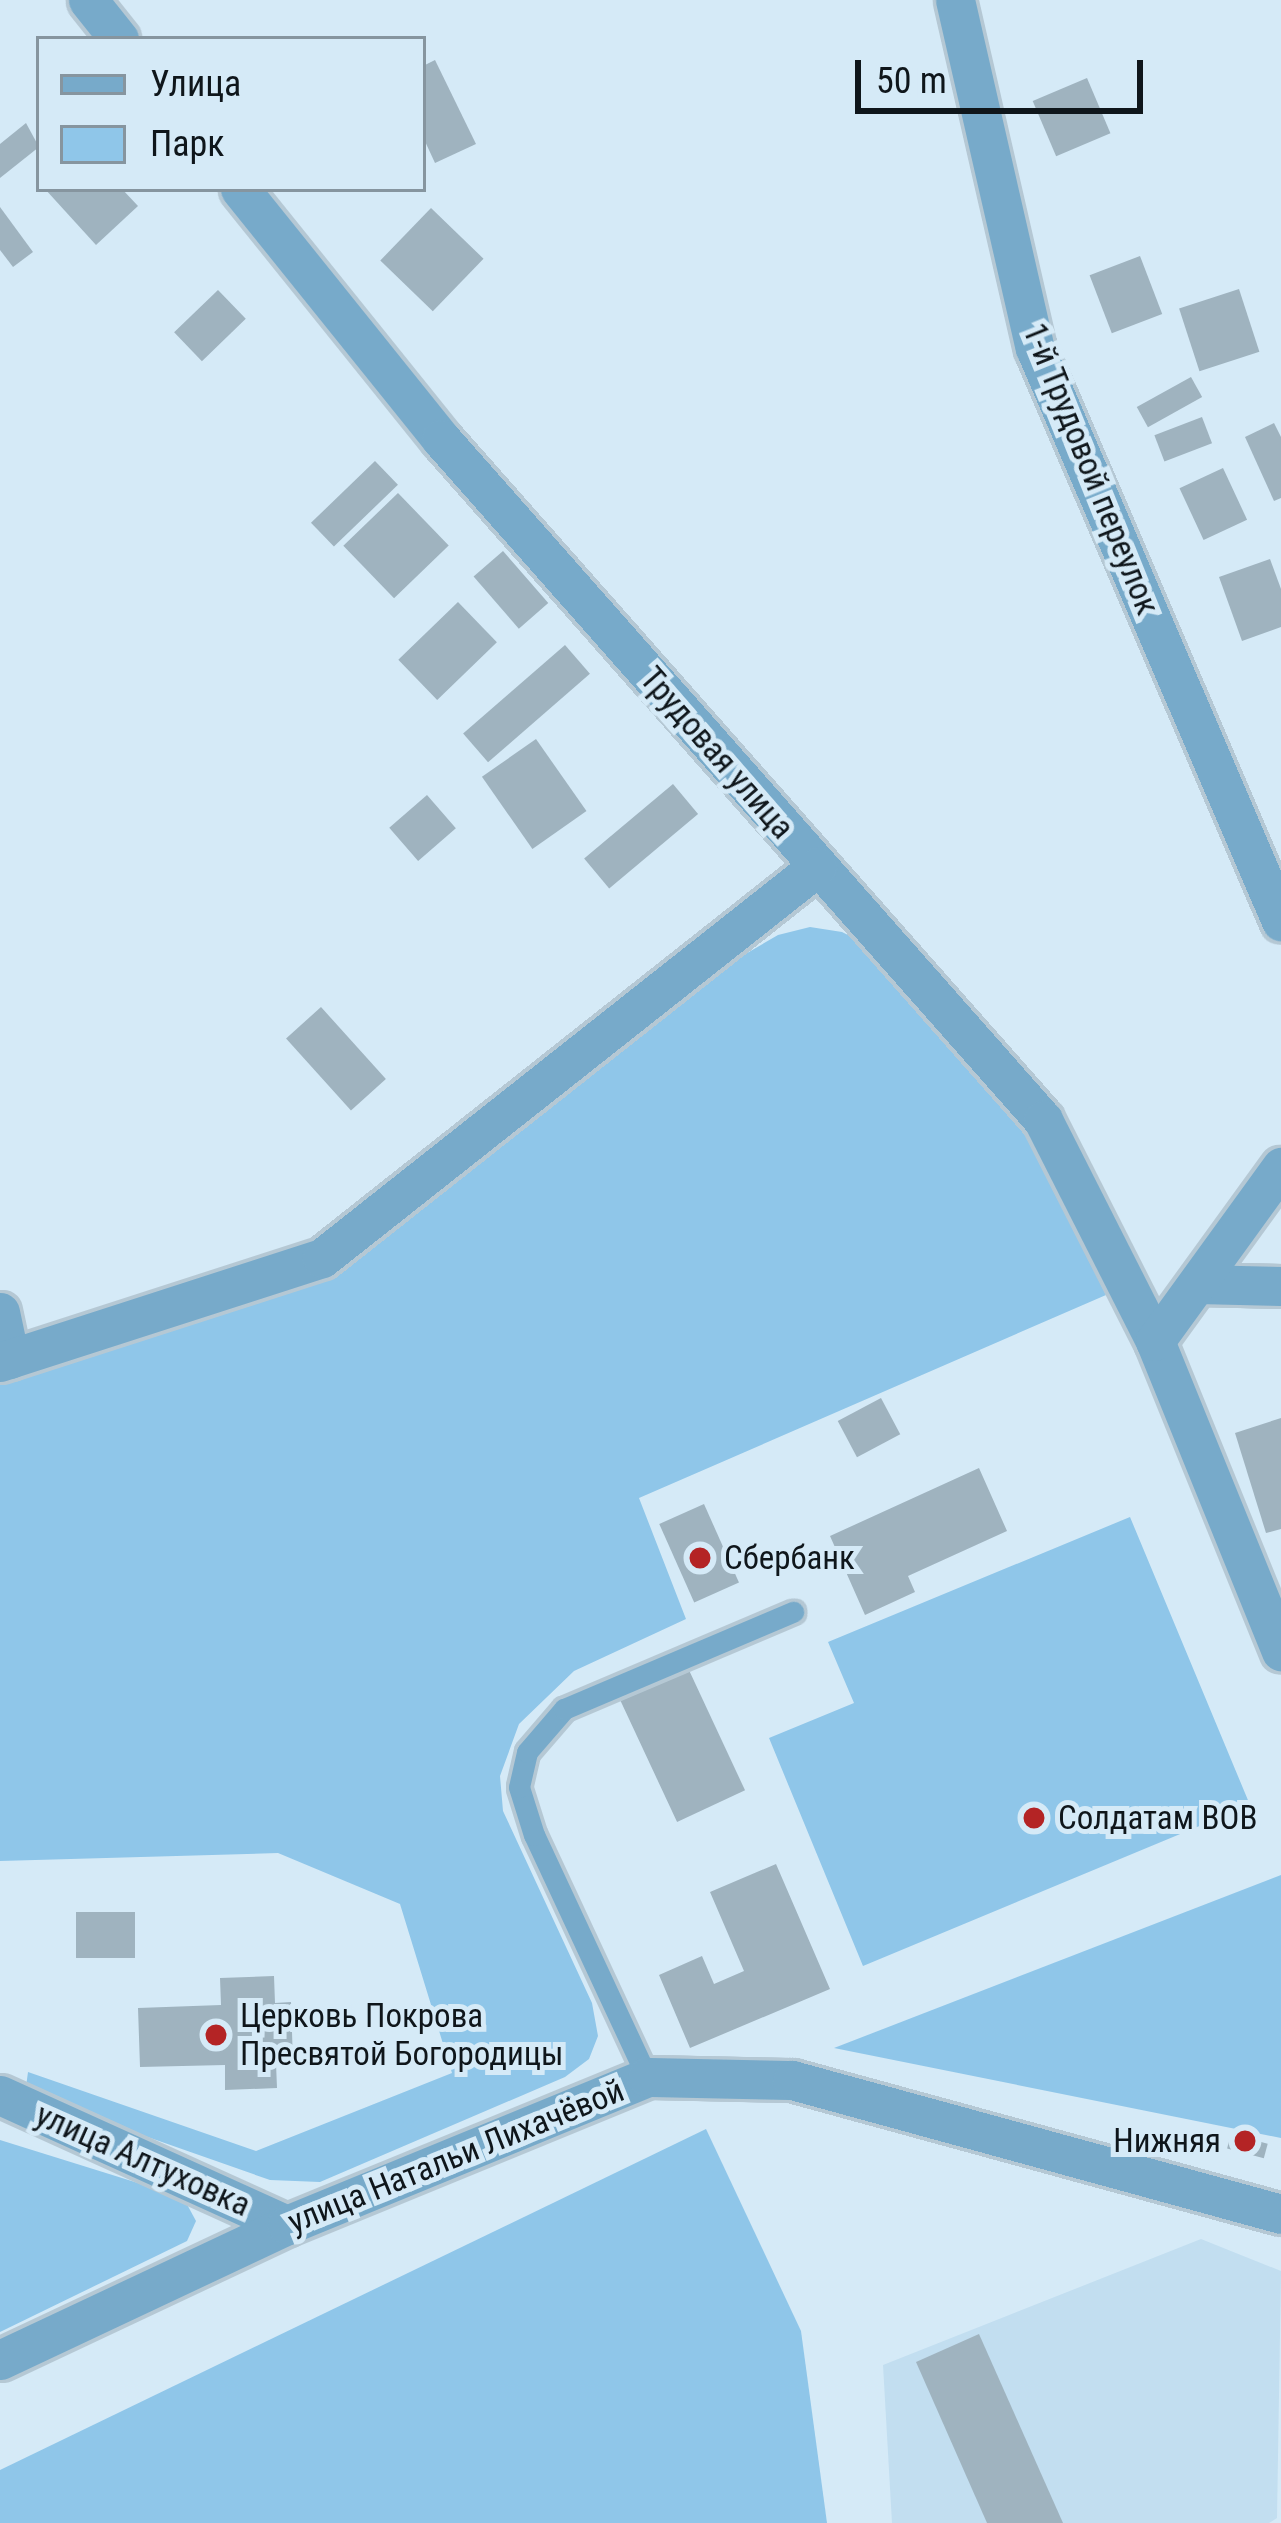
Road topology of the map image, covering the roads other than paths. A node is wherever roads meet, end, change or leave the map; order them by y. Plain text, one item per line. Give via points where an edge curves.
1 (88, 0) edge
2 (955, 0) edge
3 (117, 36) edge
4 (242, 192) edge
5 (817, 867) junction
6 (1281, 921) edge
7 (1281, 1167) edge
8 (1198, 1284) junction
9 (1281, 1286) edge
10 (0, 1312) edge
11 (1155, 1341) junction
12 (5, 1361) edge
13 (793, 1612) dead end
14 (1281, 1652) edge
15 (647, 2078) junction
16 (0, 2095) edge
17 (1281, 2214) edge
18 (287, 2225) junction
19 (0, 2360) edge

1 - 3 street
2 - 6 street, 1-й Трудовой переулок via 1035,348
4 - 5 street, Трудовая улица via 441,439
5 - 11 street, Трудовая улица via 1043,1120
5 - 12 street via 322,1258
7 - 8 street
8 - 9 street
8 - 11 street
10 - 12 street
11 - 14 street, Трудовая улица
13 - 15 lane via 565,1709 526,1752 519,1787 534,1834
15 - 17 street, улица Натальи Лихачёвой via 792,2080
15 - 18 street, улица Натальи Лихачёвой
16 - 18 street, улица Алтуховка
18 - 19 street, улица Натальи Лихачёвой

